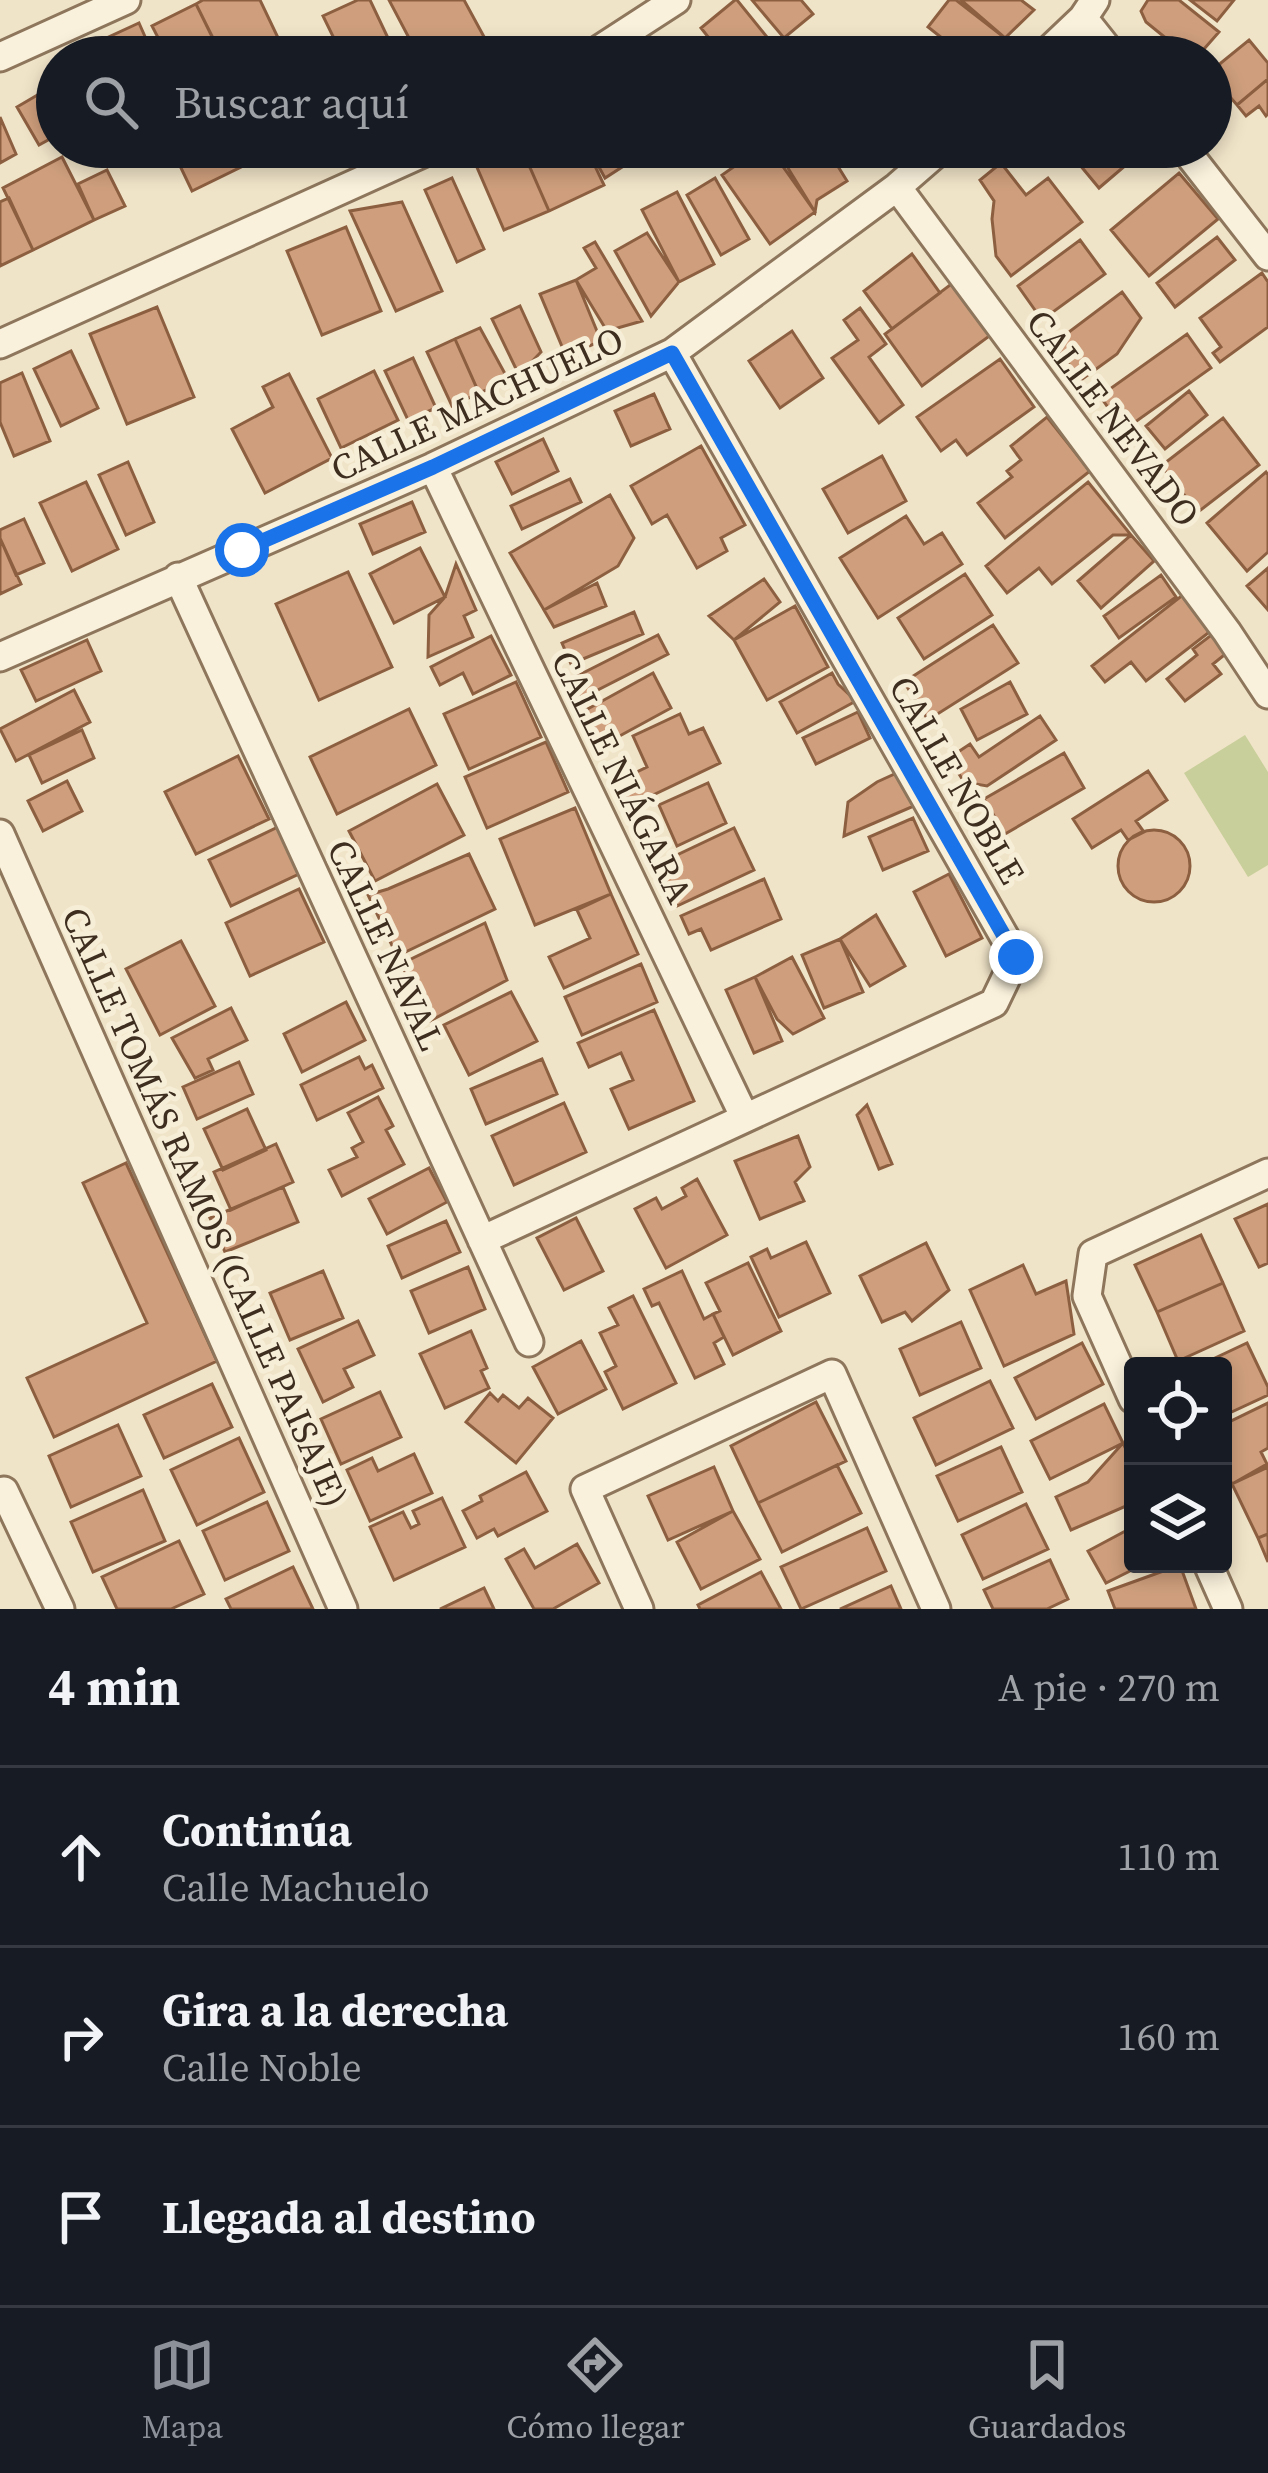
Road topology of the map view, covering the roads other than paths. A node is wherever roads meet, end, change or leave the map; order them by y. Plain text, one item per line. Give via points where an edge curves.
1 (126, 0) edge
2 (676, 0) edge
3 (1089, 9) edge
4 (46, 36) edge
5 (620, 36) edge
6 (1063, 36) edge
7 (1103, 36) edge
8 (36, 41) edge
9 (0, 57) edge
10 (390, 168) edge
11 (919, 168) edge
12 (1200, 168) edge
13 (897, 187) junction
14 (1268, 256) edge
15 (0, 344) edge
16 (672, 353) junction
17 (433, 467) junction
18 (178, 578) junction
19 (0, 657) edge
20 (1268, 694) edge
21 (0, 834) edge
22 (745, 1118) junction
23 (1268, 1173) edge
24 (482, 1240) junction
25 (529, 1342) dead end
26 (1124, 1379) edge
27 (4, 1491) dead end
28 (1212, 1573) edge
29 (60, 1609) edge
30 (344, 1609) edge
31 (639, 1609) edge
32 (936, 1609) edge
33 (1228, 1609) edge

1 - 4 street
2 - 5 street
3 - 6 street
3 - 7 street
8 - 9 street
10 - 15 street
11 - 13 street, CALLE MACHUELO
12 - 14 street
13 - 16 street, CALLE MACHUELO
13 - 20 street, CALLE NEVADO
16 - 17 street, CALLE MACHUELO
16 - 22 street, CALLE NOBLE via 1016,957 994,1003
17 - 18 street, CALLE MACHUELO
17 - 22 street, CALLE NIÁGARA
18 - 19 street, CALLE MACHUELO
18 - 24 street, CALLE NAVAL
21 - 30 street, CALLE TOMÁS RAMOS (CALLE PAISAJE)
22 - 24 street, CALLE NOBLE
23 - 26 street via 1093,1254 1087,1296
24 - 25 street, CALLE NAVAL
27 - 29 street
28 - 33 street
31 - 32 street via 585,1489 832,1374

